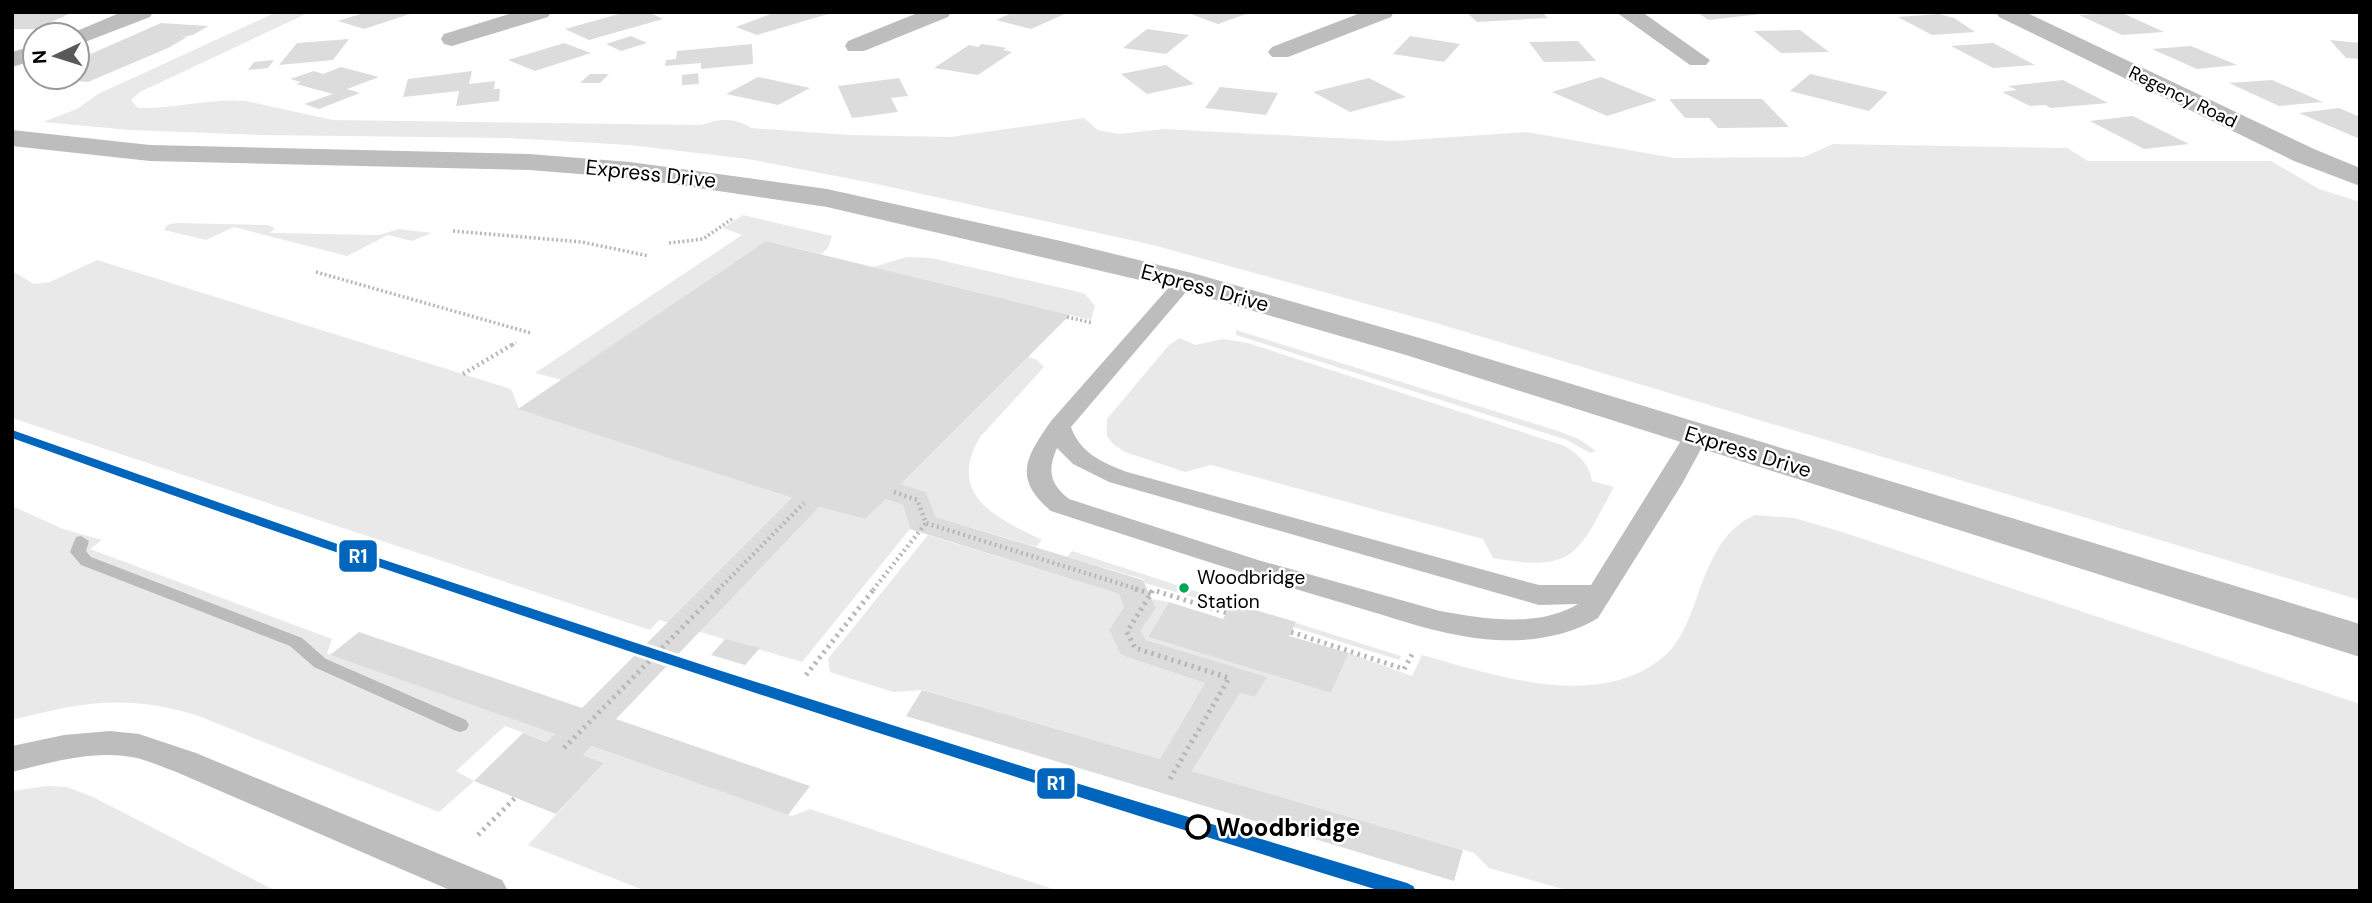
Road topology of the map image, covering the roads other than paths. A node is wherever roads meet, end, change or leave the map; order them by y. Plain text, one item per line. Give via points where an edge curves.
1 (142, 12) edge
2 (540, 12) edge
3 (940, 12) edge
4 (1382, 12) edge
5 (1627, 12) edge
6 (2007, 12) edge
7 (91, 32) edge
8 (452, 38) dead end
9 (856, 46) dead end
10 (1280, 52) dead end
11 (1698, 60) dead end
12 (12, 138) edge
13 (2360, 178) edge
14 (1185, 281) junction
15 (1059, 426) junction
16 (1696, 436) junction
17 (1600, 594) junction
18 (2360, 641) edge
19 (12, 760) edge
20 (432, 866) junction
21 (456, 891) edge
22 (490, 891) edge

1 - 7 street
2 - 8 street
3 - 9 street
4 - 10 street
5 - 11 street
6 - 13 street, Regency Road
12 - 14 street, Express Drive via 150,153 529,162 642,172 827,198
14 - 15 lane
14 - 16 street, Express Drive via 1418,348
15 - 17 lane via 1069,447 1084,462 1138,483 1539,595
15 - 17 lane via 1041,451 1037,469 1042,490 1052,500 1248,566 1485,630 1572,621
16 - 17 lane
16 - 18 street, Express Drive
19 - 20 lane via 86,744 139,746
20 - 21 lane
20 - 22 lane

